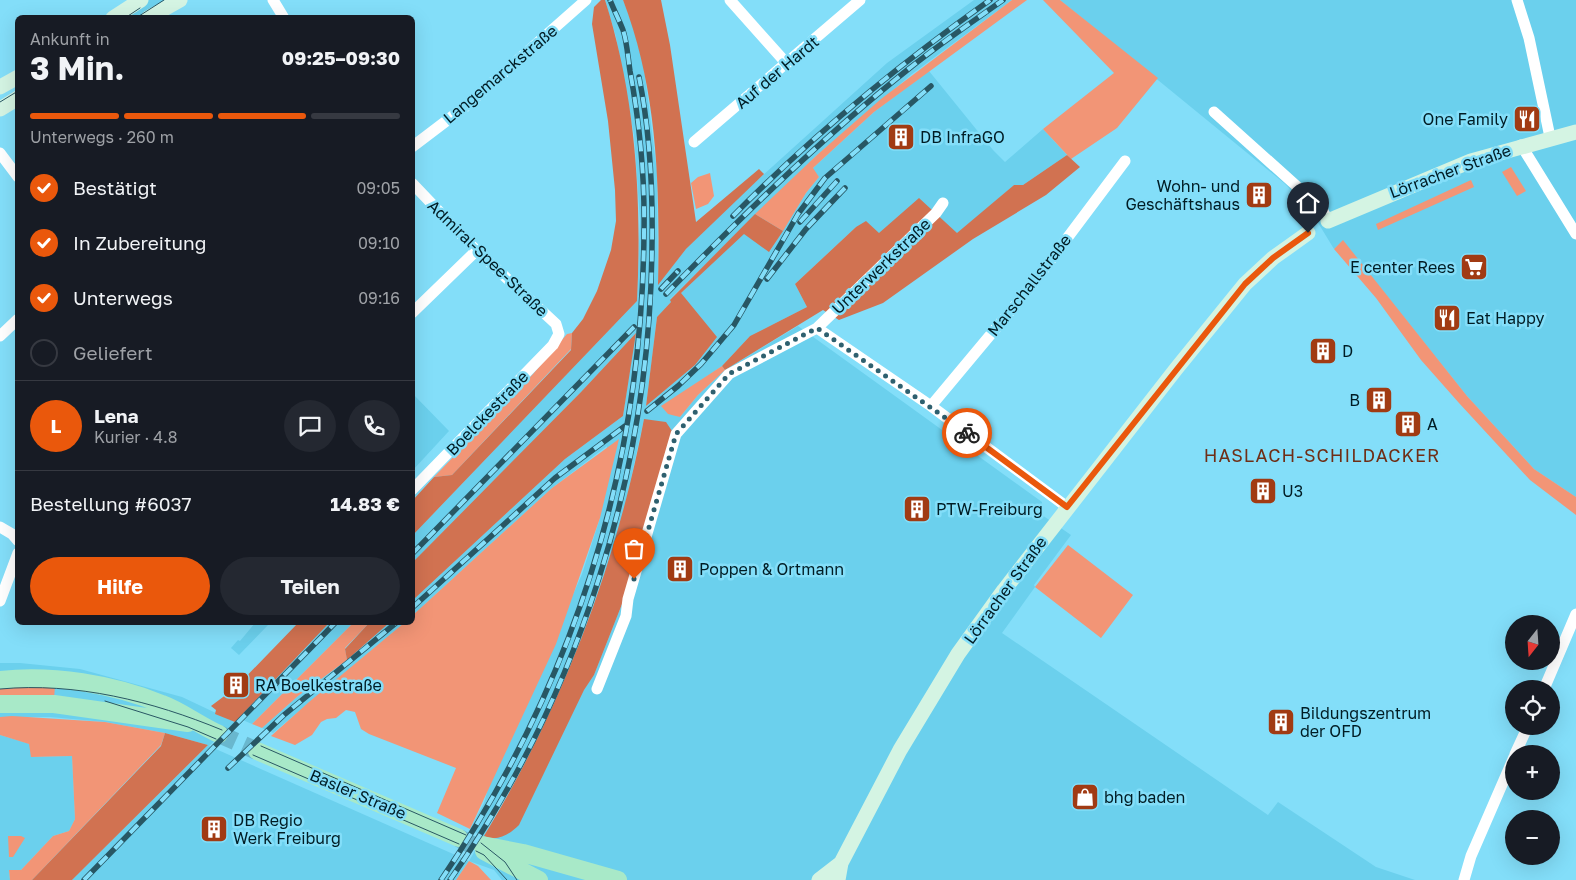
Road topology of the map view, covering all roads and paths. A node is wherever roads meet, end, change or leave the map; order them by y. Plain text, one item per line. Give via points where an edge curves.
1 (141, 0) edge
2 (180, 0) edge
3 (273, 0) edge
4 (586, 0) edge
5 (730, 0) edge
6 (860, 0) edge
7 (1517, 0) edge
8 (118, 15) edge
9 (153, 15) edge
10 (282, 15) edge
11 (788, 64) junction
12 (15, 79) edge
13 (0, 88) edge
14 (15, 100) edge
15 (0, 109) edge
16 (1214, 112) dead end
17 (1576, 132) edge
18 (1550, 137) junction
19 (694, 142) dead end
20 (415, 145) edge
21 (1521, 146) junction
22 (0, 153) edge
23 (1125, 161) dead end
24 (15, 173) edge
25 (415, 186) edge
26 (943, 203) dead end
27 (1328, 221) joint
28 (1308, 233) dead end
29 (1576, 234) edge
30 (477, 250) junction
31 (415, 310) edge
32 (15, 323) edge
33 (817, 328) junction
34 (559, 334) joint
35 (0, 336) edge
36 (931, 406) junction
37 (415, 487) edge
38 (1067, 507) junction
39 (0, 527) edge
40 (15, 538) edge
41 (15, 561) edge
42 (0, 601) edge
43 (1576, 614) edge
44 (0, 680) edge
45 (1548, 680) edge
46 (597, 689) dead end
47 (0, 704) edge
48 (196, 724) junction
49 (219, 734) tunnel mouth
50 (257, 751) tunnel mouth
51 (1505, 778) edge
52 (459, 838) tunnel mouth
53 (841, 863) junction
54 (538, 880) edge
55 (618, 880) edge
56 (819, 880) edge
57 (838, 880) edge
58 (1464, 880) edge

1 - 8 street
2 - 9 street
3 - 10 street
4 - 20 street, Langemarckstraße via 466,106
5 - 11 street
6 - 11 street, Auf der Hardt
7 - 18 street via 1529,38
11 - 19 street, Auf der Hardt
12 - 13 street
14 - 15 street
16 - 27 street via 1311,199
17 - 18 street, Lörracher Straße
18 - 21 street, Lörracher Straße
21 - 27 street, Lörracher Straße via 1462,164
21 - 29 street
22 - 24 street
23 - 36 street, Marschallstraße via 1032,285
25 - 30 street, Admiral-Spee-Straße
26 - 33 street, Unterwerkstraße
28 - 38 street, Lörracher Straße via 1273,258 1245,284
30 - 31 street
30 - 34 street, Admiral-Spee-Straße via 556,324
32 - 35 street
33 - 36 street, Unterwerkstraße
33 - 46 street, Unterwerkstraße via 729,374 676,434 628,599 626,616
34 - 37 street, Boelckestraße via 553,346
36 - 38 street, Unterwerkstraße
38 - 53 street, Lörracher Straße via 958,654 888,771
39 - 40 street
41 - 42 street
43 - 45 street
44 - 48 main road via 55,680 108,688 162,704
47 - 48 main road via 54,704
48 - 49 main road
50 - 52 main road, Basler Straße
51 - 58 street
53 - 56 street, Lörracher Straße
53 - 57 street, Lörracher Straße
54 - 55 main road via 480,847 523,853

